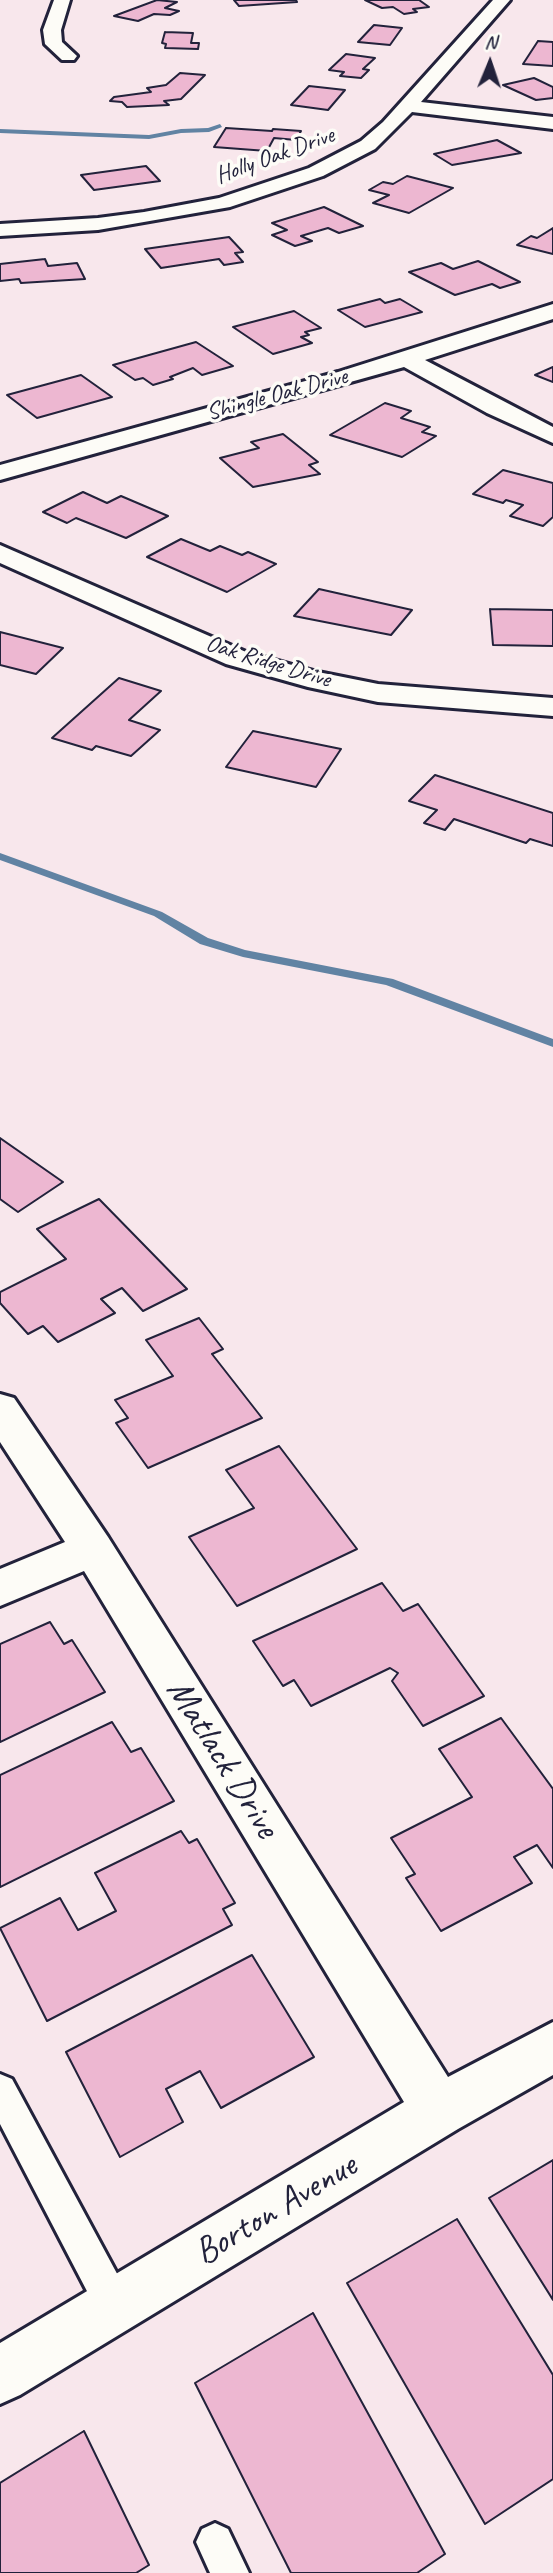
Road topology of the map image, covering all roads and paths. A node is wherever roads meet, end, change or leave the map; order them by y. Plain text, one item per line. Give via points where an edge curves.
1 (62, 0) edge
2 (502, 0) edge
3 (68, 56) dead end
4 (407, 106) junction
5 (553, 123) edge
6 (0, 230) edge
7 (553, 311) edge
8 (407, 359) junction
9 (553, 436) edge
10 (0, 474) edge
11 (0, 553) edge
12 (553, 707) edge
13 (0, 1409) edge
14 (93, 1549) junction
15 (0, 1588) edge
16 (553, 2047) edge
17 (0, 2090) edge
18 (439, 2111) junction
19 (115, 2307) junction
20 (0, 2375) edge

1 - 3 street via 52,30 54,44
2 - 4 street, Holly Oak Drive
4 - 5 street
4 - 6 street, Holly Oak Drive via 368,145 347,158 249,195 144,218
7 - 8 street, Shingle Oak Drive
8 - 9 street
8 - 10 street, Shingle Oak Drive
11 - 12 street, Oak Ridge Drive via 236,658 308,679 378,693
13 - 14 street, Matlack Drive
14 - 15 street
14 - 18 street, Matlack Drive
16 - 18 street, Borton Avenue
17 - 19 lane
18 - 19 street, Borton Avenue
19 - 20 street, Borton Avenue

